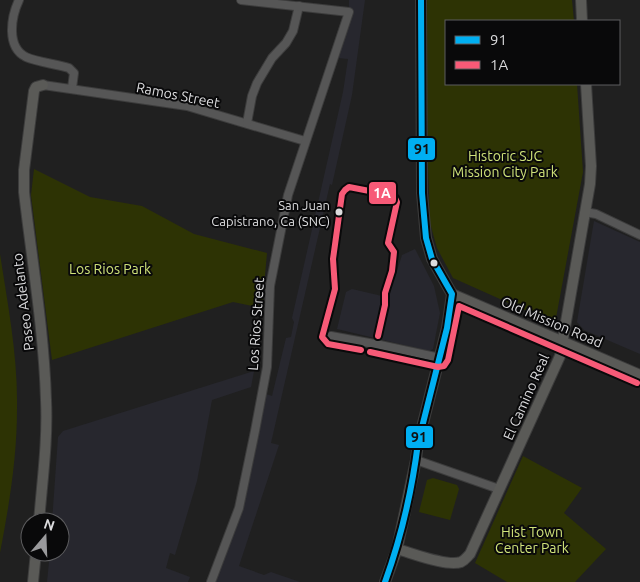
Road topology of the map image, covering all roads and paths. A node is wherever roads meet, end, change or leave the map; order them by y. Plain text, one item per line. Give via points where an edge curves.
1 (19, 0) edge
2 (242, 0) edge
3 (421, 0) edge
4 (581, 0) edge
5 (299, 6) junction
6 (582, 20) edge
7 (43, 84) joint
8 (586, 85) edge
9 (72, 88) junction
10 (247, 123) junction
11 (305, 141) junction
12 (585, 212) junction
13 (640, 235) edge
14 (452, 294) junction
15 (331, 336) dead end
16 (562, 342) junction
17 (440, 358) junction
18 (640, 375) edge
19 (416, 460) junction
20 (498, 489) junction
21 (40, 512) edge
22 (397, 549) junction
23 (35, 562) edge
24 (33, 582) edge
25 (211, 582) edge
26 (385, 582) edge

1 - 9 street via 12,27 15,47 25,57 69,68 74,72
2 - 5 street
3 - 14 street via 422,193 426,238 432,259
4 - 6 street
5 - 10 street via 293,31 257,84
5 - 11 street, Los Rios Street via 350,12
7 - 9 street, Ramos Street
7 - 21 street, Paseo Adelanto via 34,91 24,178 43,343 46,402
8 - 12 street, El Camino Real via 591,166
9 - 10 street, Ramos Street via 187,106
10 - 11 street, Ramos Street
11 - 25 street, Los Rios Street via 288,195 270,286 267,368 243,490
12 - 13 street
12 - 16 street, El Camino Real
14 - 16 street, Old Mission Road
14 - 17 street
15 - 17 street
16 - 18 street, Old Mission Road
16 - 20 street, El Camino Real via 559,359
17 - 19 street
19 - 20 street
19 - 22 street
20 - 22 street, El Camino Real via 470,554 462,562
22 - 26 street
23 - 24 street

